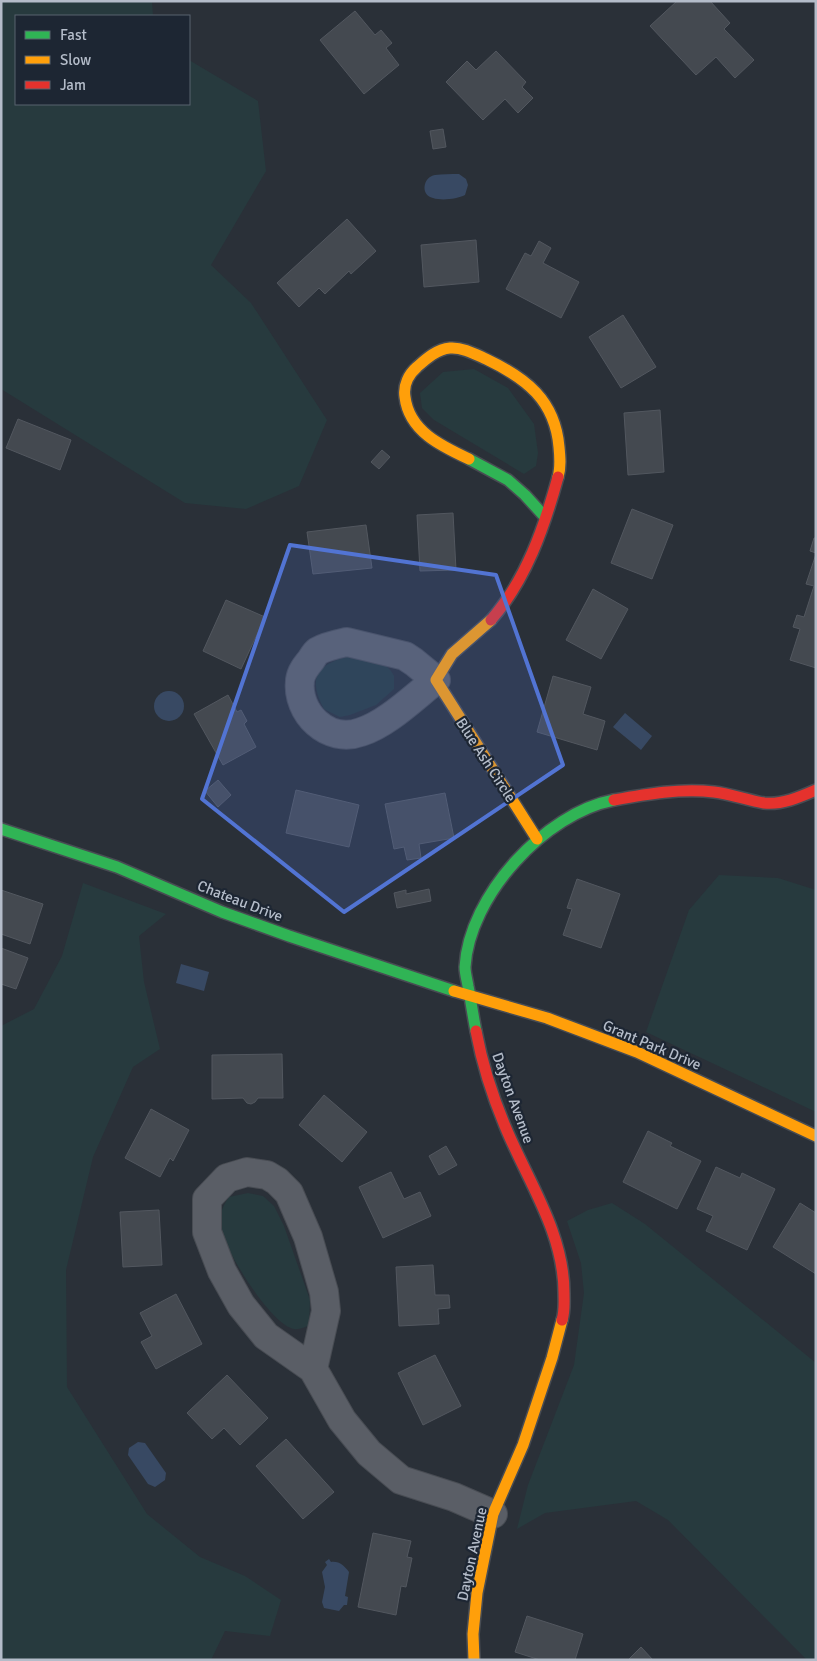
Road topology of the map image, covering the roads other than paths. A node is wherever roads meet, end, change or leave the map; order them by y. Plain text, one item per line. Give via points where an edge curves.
1 (545, 517) junction
2 (436, 680) junction
3 (816, 790) edge
4 (1, 829) edge
5 (537, 840) junction
6 (470, 996) junction
7 (816, 1136) edge
8 (313, 1369) junction
9 (493, 1514) junction
10 (474, 1660) edge

1 - 1 street via 560,470 558,437 552,414 538,395 502,367 452,348 435,352 414,368 405,381 404,398 407,413 419,428 434,441 503,477
1 - 2 street via 530,558 494,617 451,656
2 - 2 street, Blue Ash Circle via 405,656 348,642 318,652 300,678 300,696 309,716 326,731 344,736 375,726
2 - 5 street, Blue Ash Circle
3 - 5 street, Dayton Avenue via 792,800 766,803 716,792 648,794 604,802 578,812
4 - 6 street, Chateau Drive via 118,867 222,912 289,936
5 - 6 street, Dayton Avenue via 505,874 481,911 465,968
6 - 7 street, Grant Park Drive via 547,1018 637,1052
6 - 9 street, Dayton Avenue via 490,1087 558,1247 564,1282 564,1314 552,1358 523,1445
8 - 8 street via 326,1311 324,1292 308,1237 289,1193 266,1175 247,1172 227,1178 207,1199 207,1232 222,1271 241,1305 266,1336
8 - 9 street via 342,1420 369,1453 400,1480 454,1497
9 - 10 street, Dayton Avenue via 477,1593

